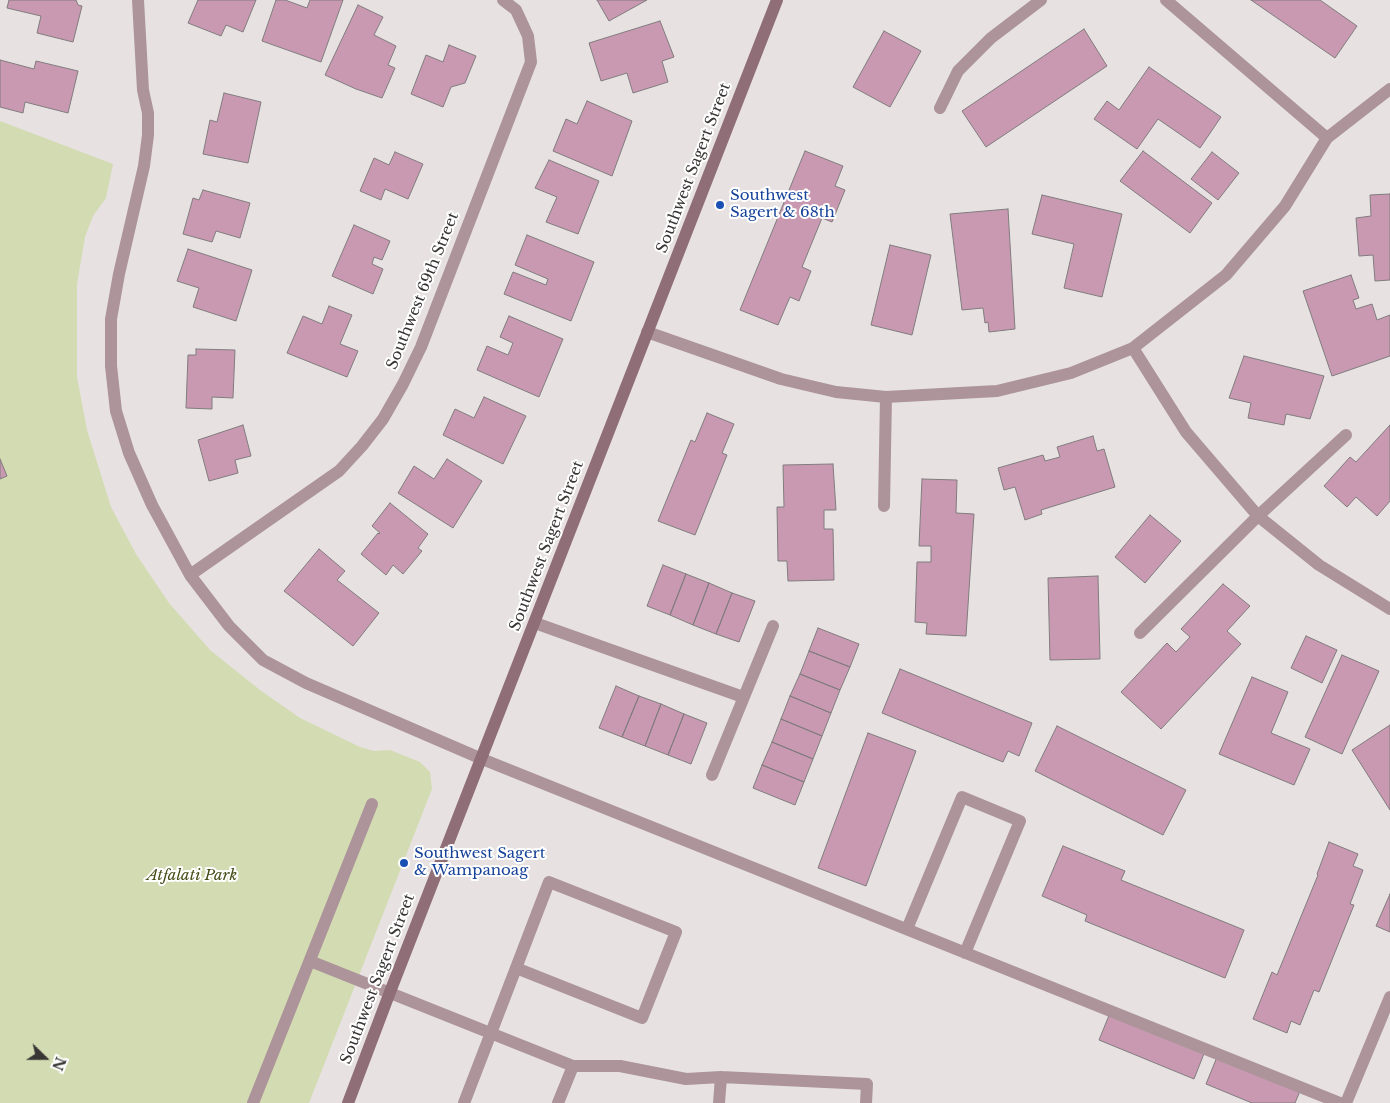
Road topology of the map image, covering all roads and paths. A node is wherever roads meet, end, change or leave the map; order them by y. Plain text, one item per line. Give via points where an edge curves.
1 (138, 0) edge
2 (503, 0) edge
3 (777, 0) edge
4 (1041, 0) edge
5 (1166, 0) edge
6 (1390, 89) edge
7 (940, 108) dead end
8 (1327, 138) junction
9 (648, 332) junction
10 (1133, 348) junction
11 (886, 397) junction
12 (1346, 435) dead end
13 (884, 506) dead end
14 (1258, 516) junction
15 (190, 575) junction
16 (1390, 609) edge
17 (534, 623) junction
18 (772, 626) dead end
19 (1140, 633) dead end
20 (743, 697) junction
21 (482, 759) junction
22 (712, 776) dead end
23 (372, 804) dead end
24 (907, 929) junction
25 (965, 953) junction
26 (310, 961) junction
27 (516, 968) junction
28 (390, 992) junction
29 (1390, 996) edge
30 (491, 1032) junction
31 (573, 1066) junction
32 (722, 1077) junction
33 (253, 1103) edge
34 (348, 1103) edge
35 (464, 1103) edge
36 (558, 1103) edge
37 (720, 1103) edge
38 (866, 1103) edge
39 (1340, 1103) edge
40 (1346, 1103) edge

1 - 15 street via 148,134 111,319 111,366 116,411 129,453 152,505
2 - 15 street, Southwest 69th Street via 516,10 528,36 530,62 421,347 403,384 383,419 339,471
3 - 9 main road, Southwest Sagert Street
4 - 7 street via 991,38 958,70
5 - 8 street
6 - 8 street
8 - 10 street via 1285,206 1226,275
9 - 11 street via 781,379 836,392
9 - 17 main road, Southwest Sagert Street
10 - 11 street via 1071,372 997,391
10 - 14 street via 1186,432
11 - 13 street
12 - 14 street
14 - 16 street via 1319,565
14 - 19 street
15 - 21 street via 229,626 263,660 306,683
17 - 20 street
17 - 21 main road, Southwest Sagert Street
18 - 20 street
20 - 22 street
21 - 24 street
21 - 28 main road, Southwest Sagert Street
23 - 26 street
24 - 25 street
24 - 25 street via 962,797 1020,821
25 - 39 street
26 - 28 street
26 - 33 street
27 - 27 street via 549,882 676,932 642,1018
27 - 30 street
28 - 30 street
28 - 34 main road, Southwest Sagert Street
29 - 40 street
30 - 31 street
30 - 35 street
31 - 32 street via 620,1066 686,1079
31 - 36 street
32 - 37 street
32 - 38 street via 868,1084

